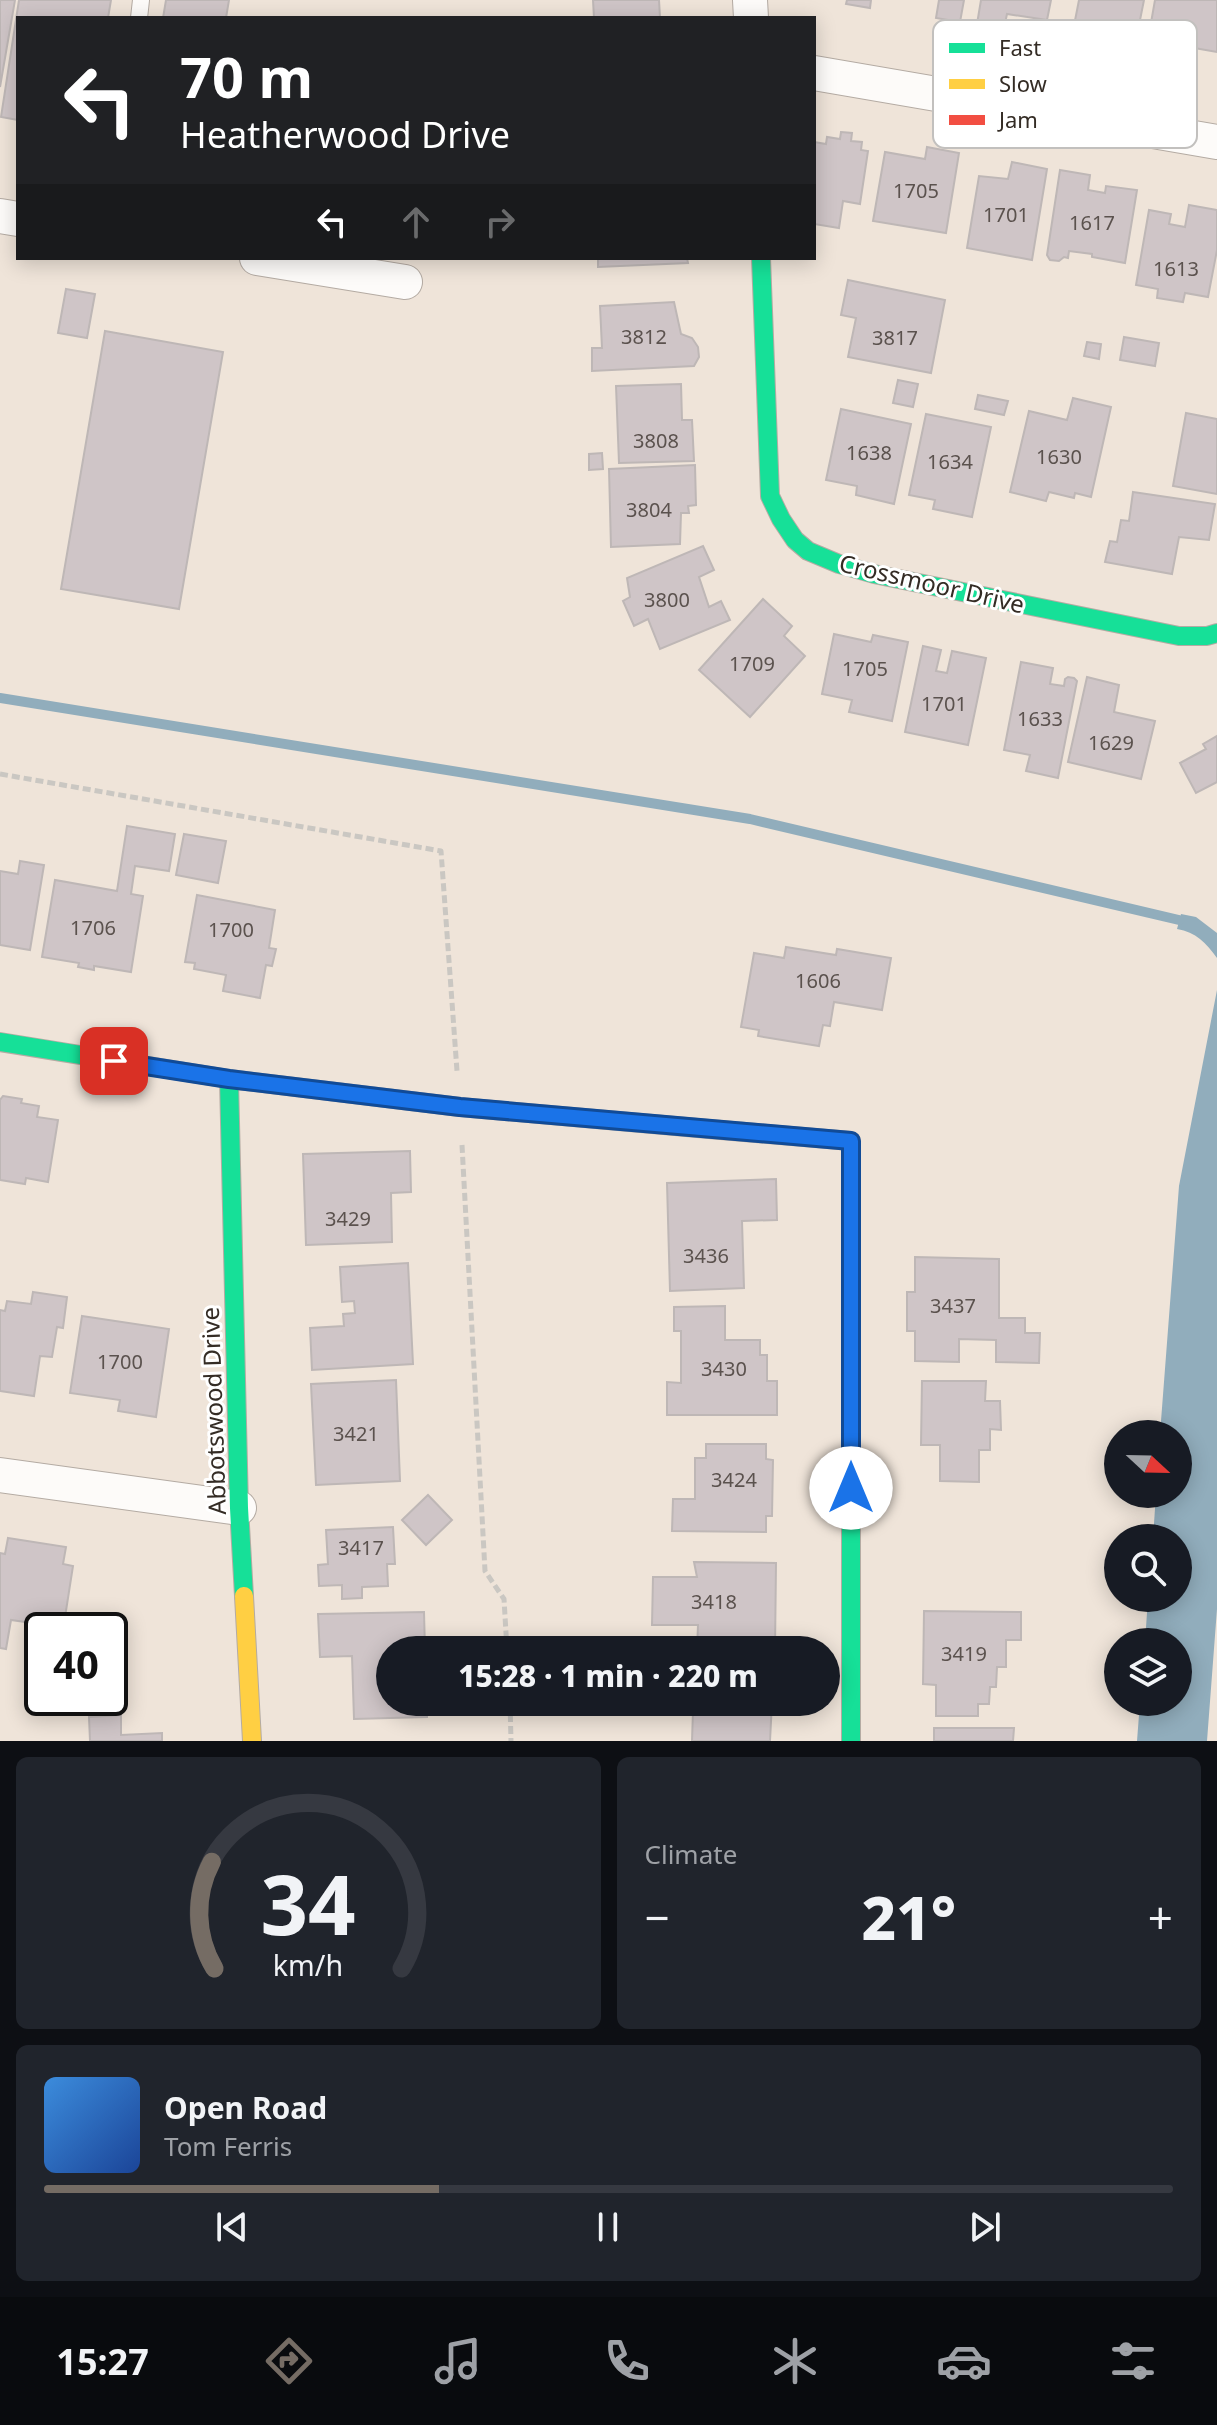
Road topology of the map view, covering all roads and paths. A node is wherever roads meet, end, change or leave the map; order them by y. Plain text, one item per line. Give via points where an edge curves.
1 (816, 73) edge
2 (933, 93) edge
3 (1197, 139) edge
4 (1217, 142) edge
5 (269, 260) edge
6 (761, 260) edge
7 (405, 282) dead end
8 (1217, 633) edge
9 (0, 1042) edge
10 (229, 1079) junction
11 (0, 1475) edge
12 (239, 1508) junction
13 (510, 1716) edge
14 (252, 1741) edge
15 (511, 1741) edge
16 (851, 1741) edge

1 - 2 street
3 - 4 street
5 - 7 street
6 - 8 street, Crossmoor Drive via 770,496 781,522 806,550 878,574 1179,636
9 - 10 street
10 - 12 street, Abbotswood Drive
10 - 16 street via 460,1107 851,1141
11 - 12 street
12 - 14 street, Abbotswood Drive
13 - 15 path

